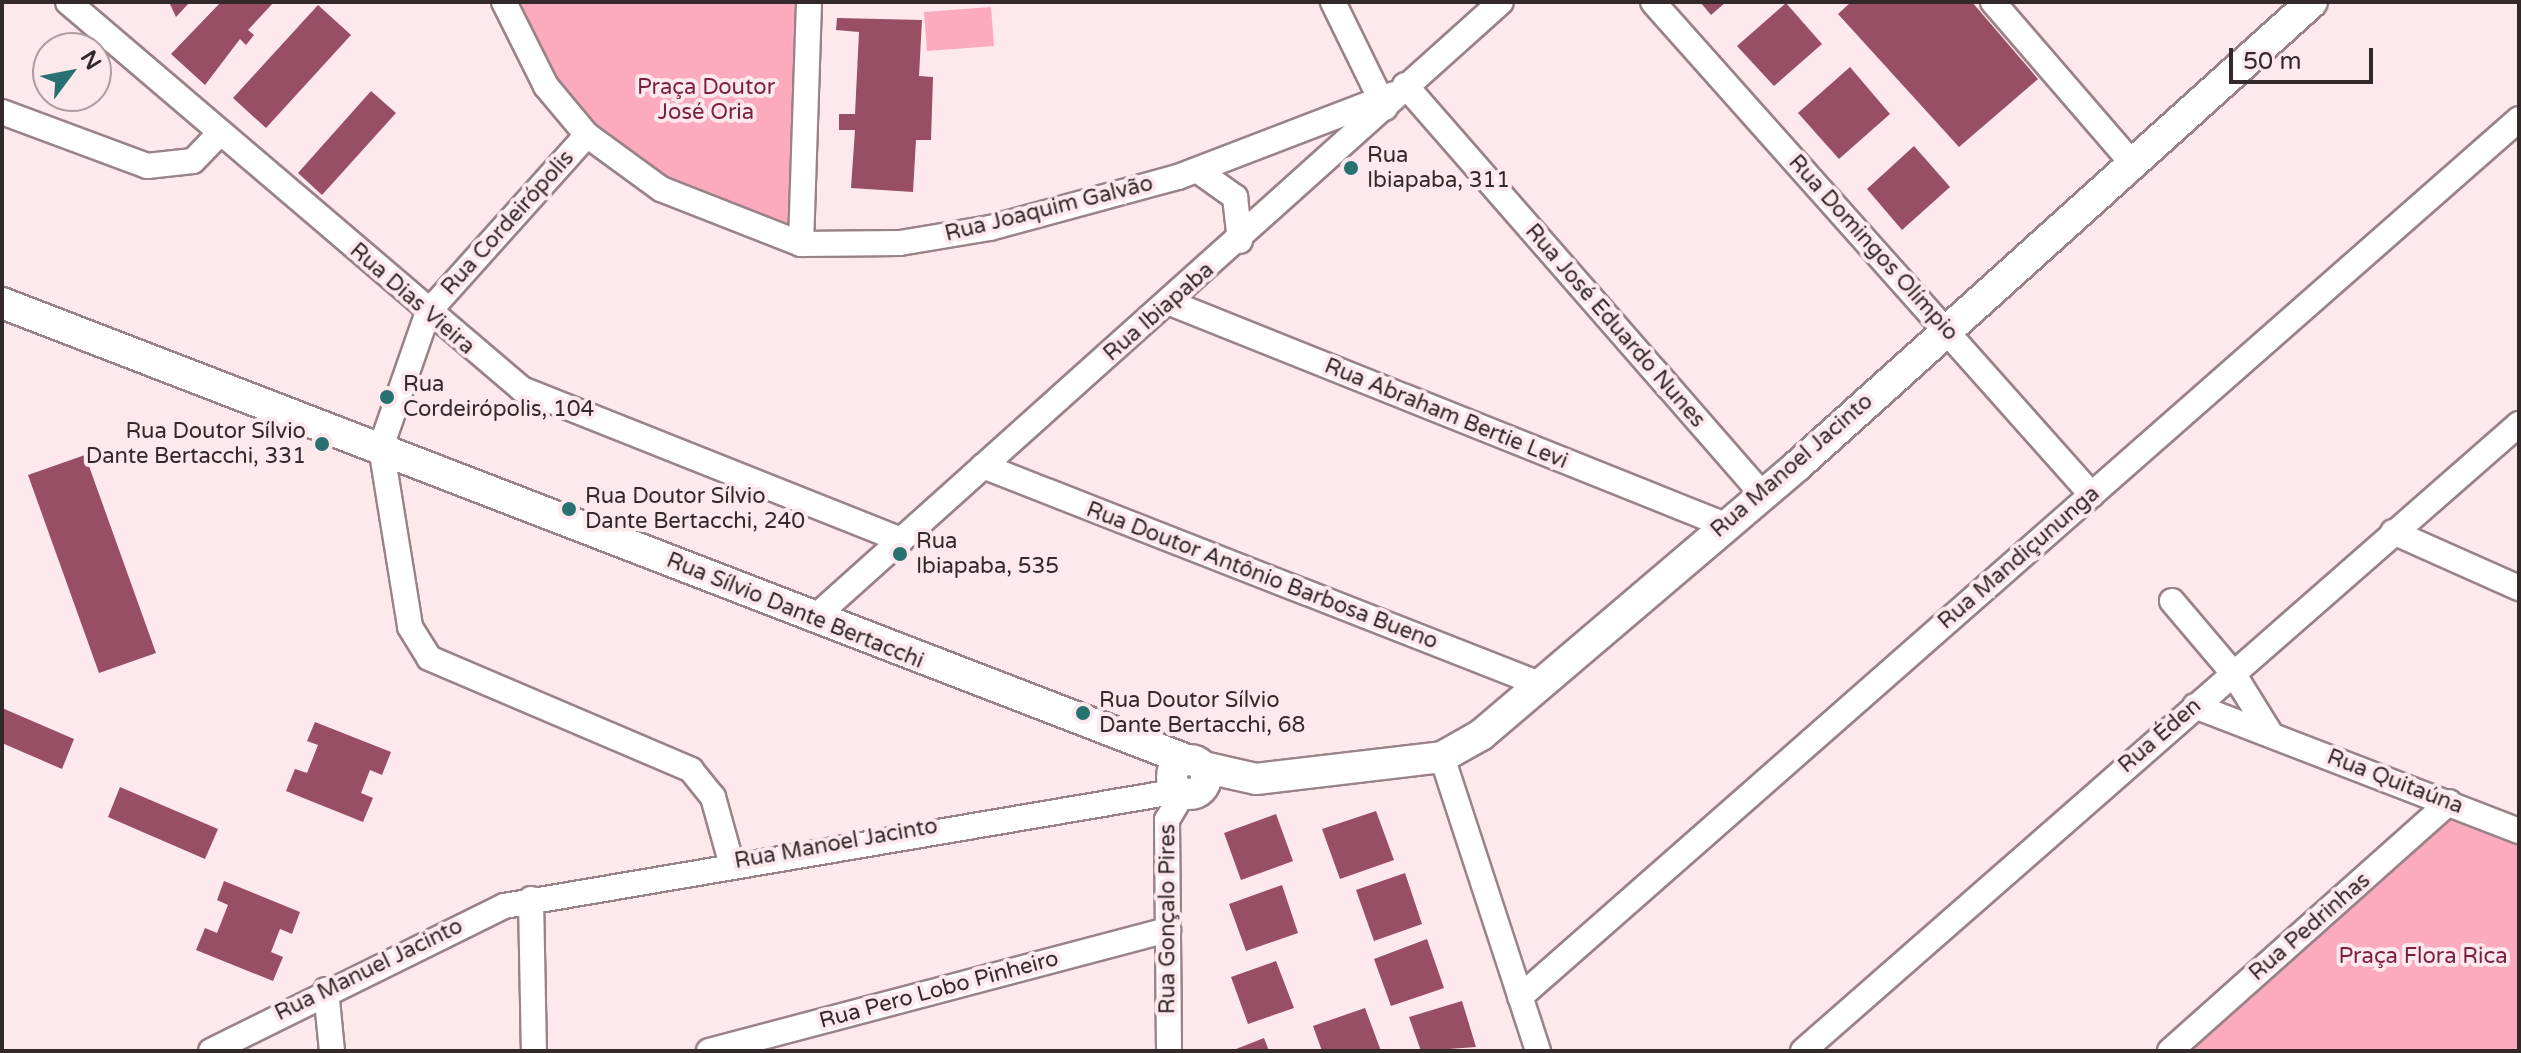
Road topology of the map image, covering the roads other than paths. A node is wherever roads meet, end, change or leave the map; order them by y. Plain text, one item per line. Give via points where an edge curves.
1 (68, 2) edge
2 (504, 2) edge
3 (809, 2) edge
4 (1333, 2) edge
5 (1501, 2) edge
6 (1653, 2) edge
7 (1993, 2) edge
8 (2312, 2) edge
9 (1391, 97) junction
10 (2, 112) edge
11 (2519, 119) edge
12 (219, 134) junction
13 (587, 135) junction
14 (2132, 163) junction
15 (1197, 170) junction
16 (1240, 241) junction
17 (801, 244) junction
18 (1168, 302) junction
19 (2, 303) edge
20 (428, 312) junction
21 (1944, 328) junction
22 (2519, 424) edge
23 (381, 447) junction
24 (983, 466) junction
25 (1762, 494) junction
26 (2092, 495) junction
27 (1725, 525) junction
28 (2393, 532) junction
29 (901, 540) junction
30 (2519, 588) edge
31 (2172, 601) dead end
32 (813, 619) junction
33 (2233, 673) junction
34 (1542, 685) junction
35 (2195, 706) junction
36 (2271, 733) junction
37 (1442, 757) junction
38 (1183, 779) junction
39 (2449, 802) junction
40 (2519, 831) edge
41 (731, 862) junction
42 (531, 899) junction
43 (1168, 930) junction
44 (326, 990) junction
45 (1520, 997) junction
46 (211, 1051) edge
47 (332, 1051) edge
48 (534, 1051) edge
49 (709, 1051) edge
50 (1169, 1051) edge
51 (1538, 1051) edge
52 (1803, 1051) edge
53 (2170, 1051) edge

1 - 12 street, Rua Dias Vieira
2 - 13 street, Rua Joaquim Galvão via 546,86
3 - 17 street
4 - 9 street, Rua José Eduardo Nunes
5 - 9 street, Rua Ibiapaba
6 - 21 street, Rua Domingos Olímpio
7 - 14 street
8 - 14 street, Rua Manoel Jacinto
9 - 15 street, Rua Joaquim Galvão
9 - 16 street, Rua Ibiapaba
9 - 25 street, Rua José Eduardo Nunes
10 - 12 street via 147,166 193,161
11 - 26 street, Rua Mandiçununga
12 - 20 street, Rua Dias Vieira
13 - 17 street, Rua Joaquim Galvão via 661,189
13 - 20 street, Rua Cordeirópolis
14 - 21 street, Rua Manoel Jacinto
15 - 16 street via 1235,197
15 - 17 street, Rua Joaquim Galvão via 990,228 900,243
16 - 18 street, Rua Ibiapaba
18 - 24 street, Rua Ibiapaba
18 - 27 street, Rua Abraham Bertie Levi
19 - 23 street, Rua Sílvio Dante Bertacchi
20 - 23 street, Rua Cordeirópolis
20 - 29 street, Rua Dias Vieira via 491,367 565,411
21 - 25 street, Rua Manoel Jacinto
21 - 26 street, Rua Domingos Olímpio
22 - 28 street, Rua Éden
23 - 32 street, Rua Sílvio Dante Bertacchi
23 - 41 street via 417,644 429,658 494,688 691,770 713,797
24 - 29 street, Rua Ibiapaba
24 - 34 street, Rua Doutor Antônio Barbosa Bueno
25 - 27 street, Rua Manoel Jacinto
26 - 45 street, Rua Mandiçununga
27 - 34 street, Rua Manoel Jacinto
28 - 30 street
28 - 33 street, Rua Éden
29 - 32 street, Rua Ibiapaba
31 - 33 street
32 - 38 street, Rua Sílvio Dante Bertacchi via 1139,747
33 - 35 street, Rua Éden
33 - 36 street
34 - 37 street, Rua Manoel Jacinto
35 - 36 street, Rua Quitaúna
35 - 52 street, Rua Éden
36 - 39 street, Rua Quitaúna
37 - 38 street, Rua Manoel Jacinto via 1256,779
37 - 45 street
38 - 41 street, Rua Manoel Jacinto via 1142,793
38 - 43 street, Rua Gonçalo Pires via 1167,820
39 - 40 street, Rua Quitaúna
39 - 53 street, Rua Pedrinhas
41 - 42 street, Rua Manoel Jacinto
42 - 44 street, Rua Manuel Jacinto
42 - 48 street
43 - 49 street, Rua Pero Lobo Pinheiro
43 - 50 street, Rua Gonçalo Pires
44 - 46 street, Rua Manuel Jacinto
44 - 47 street
45 - 51 street

